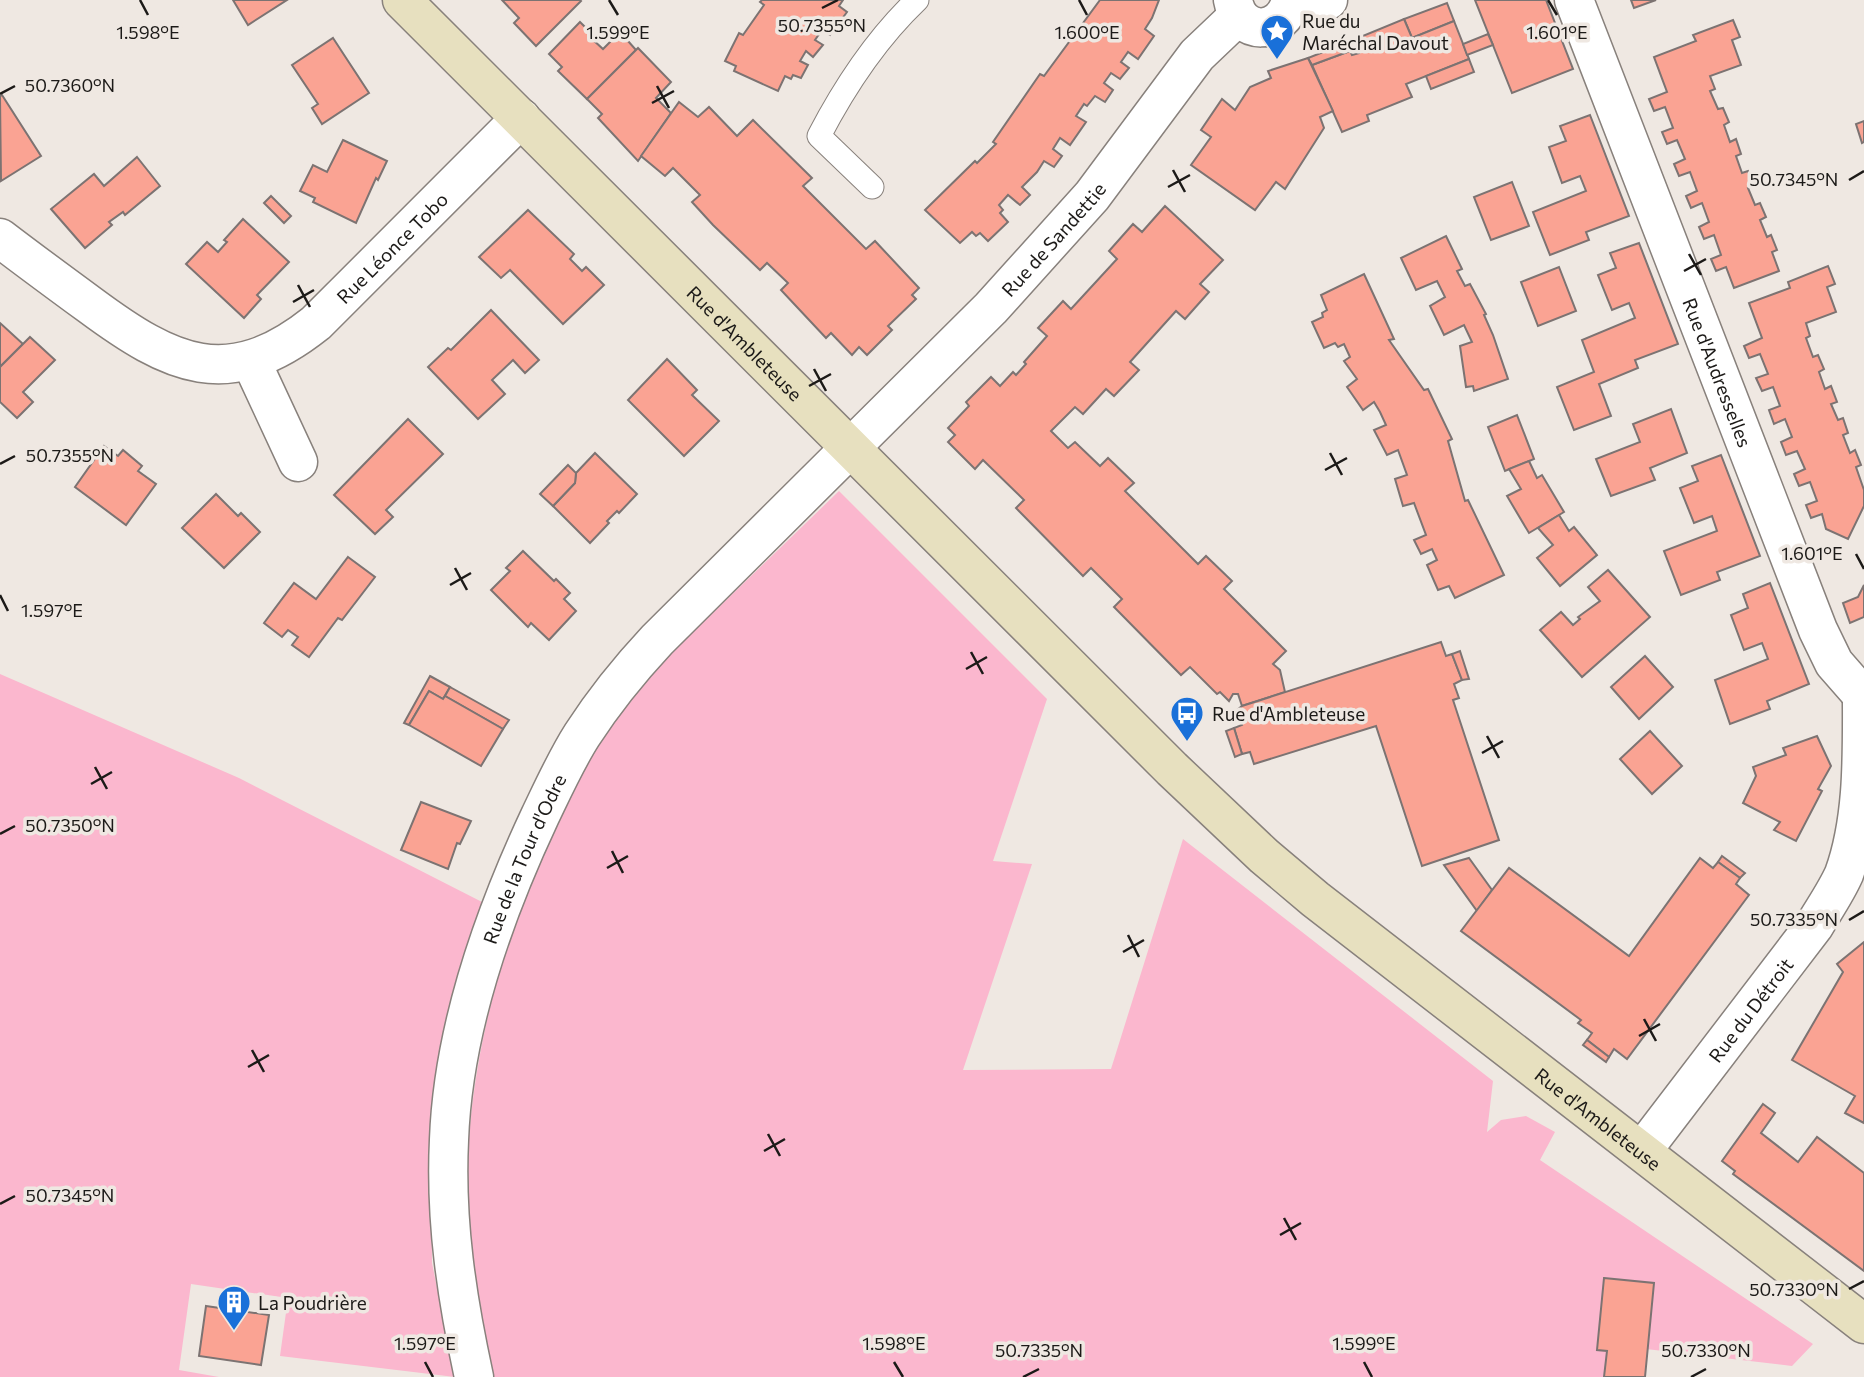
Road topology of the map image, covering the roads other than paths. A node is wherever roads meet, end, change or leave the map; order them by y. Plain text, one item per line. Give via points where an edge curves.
1 (402, 0) edge
2 (917, 0) edge
3 (1328, 0) edge
4 (1574, 0) edge
5 (1291, 2) edge
6 (1235, 8) edge
7 (521, 118) junction
8 (872, 187) dead end
9 (0, 238) edge
10 (251, 361) junction
11 (851, 448) junction
12 (298, 462) dead end
13 (1863, 695) edge
14 (1642, 1151) junction
15 (1864, 1324) edge
16 (474, 1377) edge

1 - 7 street, Rue d'Ambleteuse
2 - 8 lane via 862,65 819,136
3 - 5 street
4 - 13 street, Rue d'Audresselles via 1818,630 1834,663
5 - 6 street via 1283,19 1268,27 1251,26
6 - 11 street, Rue de Sandettie via 1067,225 992,309
7 - 10 street, Rue Léonce Tobo via 316,323 285,346
7 - 11 street, Rue d'Ambleteuse
9 - 10 street, Rue Léonce Tobo via 125,331 161,352 217,365
10 - 12 street
11 - 14 street, Rue d'Ambleteuse via 1264,856
11 - 16 street, Rue de la Tour d'Odre via 657,640 614,689 580,738 549,798 501,910 466,1024 449,1138 454,1277
13 - 14 street, Rue du Détroit via 1859,813 1837,889 1814,926
14 - 15 street, Rue d'Ambleteuse

